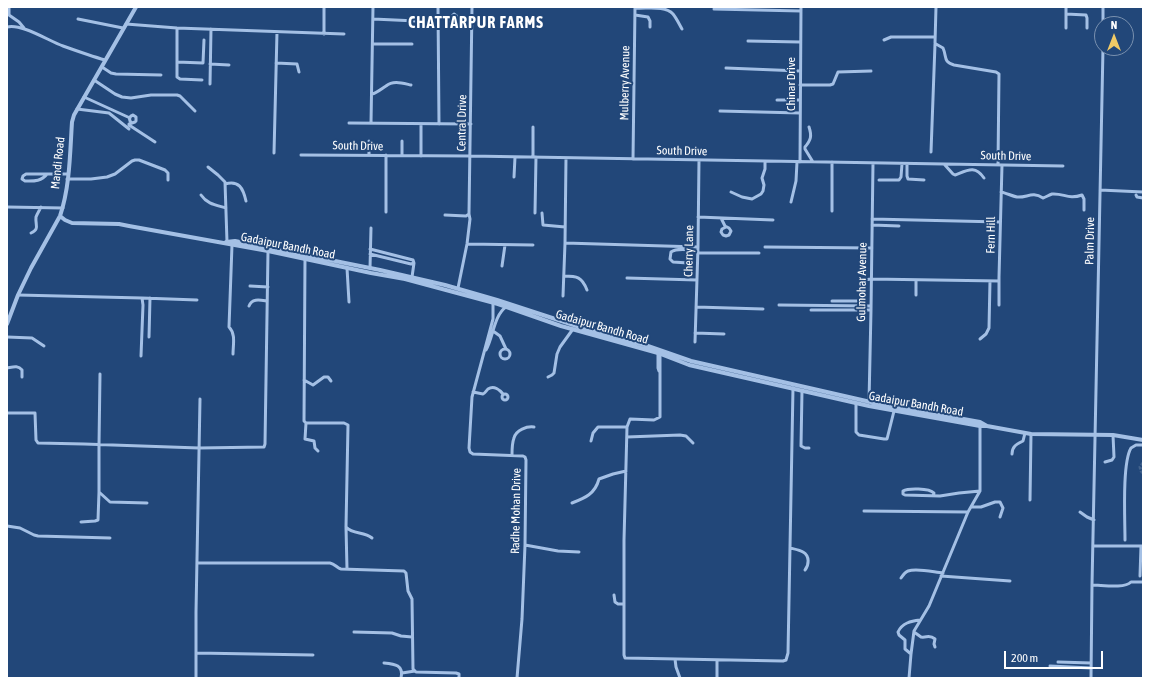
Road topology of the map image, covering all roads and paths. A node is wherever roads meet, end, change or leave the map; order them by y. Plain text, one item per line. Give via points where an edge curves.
1 (9, 7) edge
2 (136, 7) edge
3 (324, 7) edge
4 (373, 7) edge
5 (438, 7) edge
6 (472, 7) edge
7 (936, 7) edge
8 (1066, 7) edge
9 (635, 8) edge
10 (714, 9) dead end
11 (800, 9) edge
12 (1066, 14) junction
13 (635, 15) junction
14 (472, 18) junction
15 (78, 19) dead end
16 (373, 20) junction
17 (438, 22) junction
18 (451, 22) dead end
19 (126, 24) junction
20 (7, 27) edge
21 (650, 27) dead end
22 (123, 28) junction
23 (177, 28) junction
24 (1066, 28) dead end
25 (1087, 28) dead end
26 (211, 29) junction
27 (682, 29) dead end
28 (25, 30) junction
29 (277, 32) junction
30 (324, 34) junction
31 (344, 34) dead end
32 (935, 37) junction
33 (204, 40) dead end
34 (884, 40) dead end
35 (748, 41) dead end
36 (800, 42) junction
37 (935, 43) junction
38 (373, 44) junction
39 (412, 44) dead end
40 (1103, 56) edge
41 (105, 60) junction
42 (177, 62) junction
43 (276, 63) junction
44 (210, 64) junction
45 (229, 65) dead end
46 (102, 66) junction
47 (726, 68) dead end
48 (800, 71) junction
49 (871, 71) dead end
50 (299, 72) dead end
51 (160, 75) dead end
52 (94, 80) junction
53 (202, 80) dead end
54 (210, 84) dead end
55 (411, 85) dead end
56 (800, 85) junction
57 (372, 94) junction
58 (84, 97) junction
59 (777, 100) dead end
60 (800, 100) junction
61 (77, 109) junction
62 (195, 111) dead end
63 (720, 111) dead end
64 (800, 113) junction
65 (130, 118) junction
66 (132, 123) junction
67 (349, 123) dead end
68 (371, 123) junction
69 (421, 124) junction
70 (438, 124) junction
71 (471, 124) junction
72 (533, 126) dead end
73 (809, 127) dead end
74 (130, 129) dead end
75 (369, 140) dead end
76 (402, 141) dead end
77 (155, 142) dead end
78 (932, 152) dead end
79 (274, 153) dead end
80 (301, 155) dead end
81 (369, 155) junction
82 (386, 155) junction
83 (402, 156) junction
84 (421, 156) junction
85 (470, 156) junction
86 (515, 157) junction
87 (535, 157) junction
88 (566, 158) junction
89 (633, 159) junction
90 (699, 160) junction
91 (765, 161) junction
92 (798, 162) junction
93 (813, 162) junction
94 (832, 162) junction
95 (873, 163) junction
96 (902, 164) junction
97 (907, 164) junction
98 (944, 164) junction
99 (1000, 165) junction
100 (1063, 166) dead end
101 (208, 167) dead end
102 (47, 174) junction
103 (67, 176) junction
104 (514, 177) dead end
105 (984, 178) dead end
106 (168, 180) dead end
107 (879, 180) dead end
108 (924, 180) dead end
109 (225, 184) junction
110 (1100, 190) junction
111 (731, 192) dead end
112 (1001, 192) junction
113 (1143, 192) edge
114 (201, 195) dead end
115 (1136, 195) dead end
116 (1143, 198) edge
117 (246, 201) dead end
118 (791, 202) dead end
119 (7, 207) edge
120 (41, 208) junction
121 (63, 208) junction
122 (226, 208) junction
123 (1084, 210) dead end
124 (832, 211) dead end
125 (386, 212) dead end
126 (534, 213) dead end
127 (542, 213) dead end
128 (469, 214) junction
129 (445, 215) dead end
130 (60, 216) junction
131 (698, 217) junction
132 (721, 218) junction
133 (872, 219) junction
134 (773, 220) dead end
135 (1000, 222) junction
136 (872, 225) junction
137 (899, 226) dead end
138 (565, 227) junction
139 (726, 227) dead end
140 (371, 228) dead end
141 (31, 233) dead end
142 (225, 242) junction
143 (565, 243) junction
144 (466, 244) junction
145 (232, 245) junction
146 (505, 245) junction
147 (533, 245) dead end
148 (765, 247) dead end
149 (872, 248) junction
150 (698, 250) junction
151 (268, 251) junction
152 (370, 251) junction
153 (759, 253) dead end
154 (306, 259) junction
155 (688, 263) dead end
156 (502, 266) dead end
157 (347, 268) junction
158 (370, 268) junction
159 (564, 276) junction
160 (412, 277) junction
161 (627, 278) dead end
162 (871, 279) junction
163 (697, 280) junction
164 (916, 280) junction
165 (990, 281) junction
166 (999, 281) junction
167 (250, 286) dead end
168 (268, 287) junction
169 (458, 288) junction
170 (587, 290) dead end
171 (18, 295) junction
172 (916, 295) dead end
173 (563, 296) dead end
174 (142, 298) junction
175 (150, 298) junction
176 (197, 300) dead end
177 (267, 301) junction
178 (832, 301) dead end
179 (348, 302) dead end
180 (493, 302) junction
181 (779, 305) dead end
182 (999, 305) dead end
183 (249, 306) dead end
184 (871, 306) junction
185 (506, 307) junction
186 (696, 307) junction
187 (763, 309) dead end
188 (811, 310) dead end
189 (871, 310) junction
190 (7, 324) edge
191 (573, 329) junction
192 (493, 331) junction
193 (695, 333) junction
194 (724, 334) dead end
195 (7, 336) edge
196 (149, 337) dead end
197 (980, 339) dead end
198 (695, 342) dead end
199 (44, 346) dead end
200 (506, 349) dead end
201 (484, 353) junction
202 (659, 353) junction
203 (233, 354) dead end
204 (141, 356) dead end
205 (7, 368) edge
206 (100, 374) dead end
207 (22, 377) dead end
208 (548, 378) dead end
209 (304, 380) junction
210 (331, 381) dead end
211 (793, 388) junction
212 (802, 391) junction
213 (473, 392) junction
214 (504, 394) dead end
215 (200, 399) dead end
216 (869, 402) junction
217 (856, 403) junction
218 (894, 411) junction
219 (7, 413) edge
220 (306, 423) junction
221 (980, 426) junction
222 (987, 426) junction
223 (534, 427) dead end
224 (627, 427) junction
225 (1025, 433) junction
226 (1031, 434) junction
227 (1095, 434) junction
228 (1113, 434) junction
229 (627, 437) junction
230 (1143, 440) edge
231 (591, 441) dead end
232 (693, 443) dead end
233 (99, 444) junction
234 (1143, 445) edge
235 (199, 448) junction
236 (809, 448) dead end
237 (318, 451) dead end
238 (1012, 454) dead end
239 (512, 455) junction
240 (1105, 462) dead end
241 (626, 471) junction
242 (980, 491) junction
243 (99, 492) junction
244 (933, 496) junction
245 (1030, 500) dead end
246 (147, 503) dead end
247 (572, 503) dead end
248 (971, 507) junction
249 (864, 511) dead end
250 (968, 512) junction
251 (1080, 512) dead end
252 (1000, 517) dead end
253 (1094, 520) junction
254 (81, 522) dead end
255 (7, 526) edge
256 (346, 527) junction
257 (110, 538) dead end
258 (372, 538) dead end
259 (1125, 540) dead end
260 (525, 545) junction
261 (1093, 546) junction
262 (1142, 546) edge
263 (790, 548) junction
264 (578, 552) dead end
265 (197, 563) junction
266 (347, 569) junction
267 (805, 570) dead end
268 (942, 574) junction
269 (1140, 576) dead end
270 (901, 578) dead end
271 (1010, 581) dead end
272 (1143, 582) edge
273 (1092, 585) junction
274 (614, 595) dead end
275 (624, 604) junction
276 (920, 620) junction
277 (354, 632) dead end
278 (914, 632) junction
279 (412, 637) junction
280 (935, 647) dead end
281 (196, 653) junction
282 (911, 654) junction
283 (313, 655) dead end
284 (675, 659) junction
285 (717, 660) junction
286 (1058, 662) dead end
287 (384, 663) dead end
288 (1091, 663) junction
289 (1050, 666) dead end
290 (1091, 668) junction
291 (415, 671) junction
292 (402, 673) junction
293 (196, 678) edge
294 (401, 678) edge
295 (459, 678) edge
296 (517, 678) edge
297 (680, 678) edge
298 (717, 678) edge
299 (909, 678) edge
300 (1091, 678) edge

1 - 28 street via 9,15
2 - 19 street, Mandi Road
3 - 30 street
4 - 16 street
5 - 17 street
6 - 14 street, Central Drive
7 - 32 street
8 - 12 street
9 - 13 street, Mulberry Avenue
9 - 27 street via 666,10 673,14
10 - 11 street
11 - 36 street, Chinar Drive
12 - 24 street
12 - 25 street via 1086,15
13 - 21 street via 648,17
13 - 89 street, Mulberry Avenue
14 - 18 street via 459,18 454,14
14 - 71 street, Central Drive
15 - 22 street
16 - 17 street
16 - 38 street
17 - 70 street
19 - 22 street, Mandi Road
19 - 23 street
20 - 28 street
22 - 41 street, Mandi Road
23 - 26 street
23 - 42 street
26 - 29 street
26 - 44 street
28 - 41 street
29 - 30 street
29 - 43 street
30 - 31 street
32 - 34 street via 891,37
32 - 37 street
33 - 42 street via 203,63
35 - 36 street
36 - 48 street, Chinar Drive
37 - 78 street
37 - 99 street, Fern Hill via 943,48 946,61 950,64 999,74
38 - 39 street
38 - 57 street
40 - 110 street, Palm Drive
41 - 46 street, Mandi Road
42 - 53 street via 177,77
43 - 50 street via 297,64
43 - 79 street
44 - 45 street
44 - 54 street
46 - 51 street via 116,74
46 - 52 street, Mandi Road
47 - 48 street
48 - 56 street, Chinar Drive
49 - 56 street via 838,72 833,84 830,85
52 - 58 street, Mandi Road
52 - 62 street via 122,97 177,95
55 - 57 street via 394,82
56 - 60 street, Chinar Drive
57 - 68 street
58 - 61 street, Mandi Road
58 - 65 street
59 - 60 street
60 - 64 street, Chinar Drive
61 - 74 street via 109,113
61 - 103 street, Mandi Road via 72,122
63 - 64 street
64 - 92 street, Chinar Drive
65 - 66 street
65 - 66 street via 133,115 136,117 136,121
66 - 77 street via 129,125
67 - 68 street
68 - 69 street
69 - 70 street
69 - 84 street
70 - 71 street
71 - 85 street, Central Drive
72 - 87 street
73 - 93 street via 811,138 805,149
75 - 81 street
76 - 83 street
80 - 81 street, South Drive
81 - 82 street, South Drive
82 - 83 street, South Drive
82 - 125 street
83 - 84 street, South Drive
84 - 85 street, South Drive
85 - 86 street, South Drive
85 - 128 street, Central Drive
86 - 87 street, South Drive
86 - 104 street
87 - 88 street, South Drive
87 - 126 street
88 - 89 street, South Drive
88 - 138 street
89 - 90 street, South Drive
90 - 91 street, South Drive
90 - 131 street, Cherry Lane
91 - 92 street, South Drive
91 - 111 street via 762,194 752,199
92 - 93 street, South Drive
92 - 118 street, Chinar Drive
93 - 94 street, South Drive
94 - 95 street, South Drive
94 - 124 street
95 - 96 street, South Drive
95 - 133 street, Gulmohar Avenue
96 - 97 street, South Drive
96 - 107 street via 899,180
97 - 98 street, South Drive
97 - 108 street via 908,179
98 - 99 street, South Drive
98 - 105 street via 954,175 975,170
99 - 100 street, South Drive
99 - 112 street, Fern Hill
101 - 109 street
102 - 102 street via 26,174 22,179 38,181
102 - 103 street
103 - 106 street via 107,177 137,160 165,170 168,173
103 - 121 street, Mandi Road
109 - 117 street via 232,182 240,187 244,191
109 - 122 street
110 - 113 street
110 - 227 street, Palm Drive
112 - 123 street via 1020,197 1038,195 1043,198 1053,194 1071,197 1082,195
112 - 135 street, Fern Hill
114 - 122 street via 209,203
115 - 116 street
119 - 120 street
120 - 121 street
120 - 141 street via 36,216 35,232
121 - 130 street, Mandi Road
122 - 142 street
127 - 138 street via 543,225
128 - 129 street
128 - 144 street, Central Drive
130 - 142 street, Gadaipur Bandh Road via 72,223 119,224
130 - 171 street, Mandi Road
131 - 132 street
131 - 150 street, Cherry Lane
132 - 134 street
132 - 139 street
133 - 135 street
133 - 136 street, Gulmohar Avenue
135 - 166 street, Fern Hill
136 - 137 street
136 - 149 street, Gulmohar Avenue
138 - 143 street
140 - 152 street
142 - 145 street, Gadaipur Bandh Road
142 - 158 street via 236,241
143 - 150 street
143 - 159 street
144 - 146 street
144 - 169 street, Central Drive
145 - 151 street, Gadaipur Bandh Road
145 - 203 street via 229,327 233,334
146 - 147 street
146 - 156 street
148 - 149 street
149 - 162 street, Gulmohar Avenue
150 - 153 street
150 - 155 street via 672,250 670,259 673,262
150 - 163 street, Cherry Lane
151 - 154 street, Gadaipur Bandh Road
151 - 168 street
152 - 158 street
152 - 160 street via 413,260
154 - 157 street, Gadaipur Bandh Road
154 - 209 street
157 - 179 street
157 - 180 street, Gadaipur Bandh Road via 405,279
158 - 160 street
159 - 170 street via 580,278
159 - 173 street
160 - 169 street
161 - 163 street
162 - 164 street
162 - 178 street via 861,282 860,300
162 - 184 street, Gulmohar Avenue
163 - 186 street, Cherry Lane
164 - 165 street
164 - 172 street
165 - 166 street
165 - 197 street via 989,328
166 - 182 street, Fern Hill
167 - 168 street
168 - 177 street
169 - 216 street via 691,361
171 - 174 street
171 - 190 street, Mandi Road
174 - 175 street
174 - 204 street
175 - 176 street
175 - 196 street
177 - 183 street via 254,300
177 - 235 street via 264,446
180 - 185 street, Gadaipur Bandh Road
180 - 201 street, Radhe Mohan Drive via 493,319
181 - 184 street
184 - 189 street, Gulmohar Avenue
185 - 191 street, Gadaipur Bandh Road
185 - 192 street via 500,313
186 - 187 street
186 - 193 street, Cherry Lane
188 - 189 street
189 - 216 street, Gulmohar Avenue
191 - 202 street, Gadaipur Bandh Road
191 - 208 street via 560,347 554,373
192 - 200 street via 500,336
192 - 201 street
193 - 194 street
193 - 198 street, Cherry Lane
195 - 199 street via 32,338
201 - 213 street, Radhe Mohan Drive
202 - 211 street, Gadaipur Bandh Road via 689,365
202 - 224 street via 660,417 654,420 630,419
205 - 207 street via 20,367
206 - 233 street
209 - 210 street via 313,385 324,377
209 - 220 street
211 - 212 street, Gadaipur Bandh Road
211 - 263 street
212 - 217 street, Gadaipur Bandh Road
212 - 236 street via 801,446
213 - 214 street via 483,394 494,388
213 - 239 street, Radhe Mohan Drive via 470,452 478,455
215 - 235 street
216 - 222 street via 980,422
217 - 218 street, Gadaipur Bandh Road
217 - 218 street via 856,432 859,434 887,439
218 - 221 street, Gadaipur Bandh Road
219 - 233 street via 35,413 38,443
220 - 237 street via 305,439 314,441
220 - 256 street via 348,425
221 - 222 street, Gadaipur Bandh Road
221 - 242 street
222 - 225 street, Gadaipur Bandh Road
223 - 239 street via 526,428 513,438
224 - 229 street
224 - 231 street via 598,427
225 - 226 street, Gadaipur Bandh Road
225 - 238 street via 1023,441 1016,445
226 - 227 street, Gadaipur Bandh Road
226 - 245 street
227 - 228 street, Gadaipur Bandh Road
227 - 253 street, Palm Drive
228 - 230 street, Gadaipur Bandh Road
228 - 240 street via 1113,459
229 - 232 street via 680,435 686,436
229 - 241 street
233 - 235 street
233 - 243 street
234 - 259 street via 1131,448 1126,460
235 - 265 street
239 - 260 street, Radhe Mohan Drive via 524,456 526,460
241 - 247 street via 599,480 597,487 590,494
241 - 275 street
242 - 244 street
242 - 248 street
243 - 246 street via 110,502
243 - 254 street via 97,520
244 - 244 street via 934,492 929,490 903,491 905,495
248 - 250 street
248 - 252 street via 1000,502 1003,508
249 - 250 street
250 - 268 street
251 - 253 street
253 - 261 street, Palm Drive
255 - 257 street via 20,528 38,536
256 - 258 street via 352,532 367,534
256 - 266 street
260 - 264 street
260 - 296 street, Radhe Mohan Drive
261 - 262 street
261 - 273 street, Palm Drive
262 - 269 street
263 - 267 street via 806,554 808,566
263 - 285 street via 786,660
265 - 266 street via 330,563
265 - 281 street
266 - 279 street via 405,571 412,599
268 - 270 street via 918,570 908,571
268 - 271 street
268 - 276 street via 929,606
272 - 273 street via 1112,586
273 - 288 street, Palm Drive
274 - 275 street via 615,602
275 - 284 street via 625,658
276 - 278 street
276 - 282 street via 902,625 898,632 898,636 905,640 905,649
277 - 279 street via 392,633
278 - 280 street via 921,637 932,636
278 - 282 street
279 - 291 street
281 - 283 street
281 - 293 street
282 - 299 street
284 - 285 street
284 - 297 street
285 - 298 street
286 - 288 street
287 - 292 street via 397,665
288 - 290 street, Palm Drive
289 - 290 street
290 - 300 street, Palm Drive
291 - 292 street
291 - 295 street via 456,672
292 - 294 street

